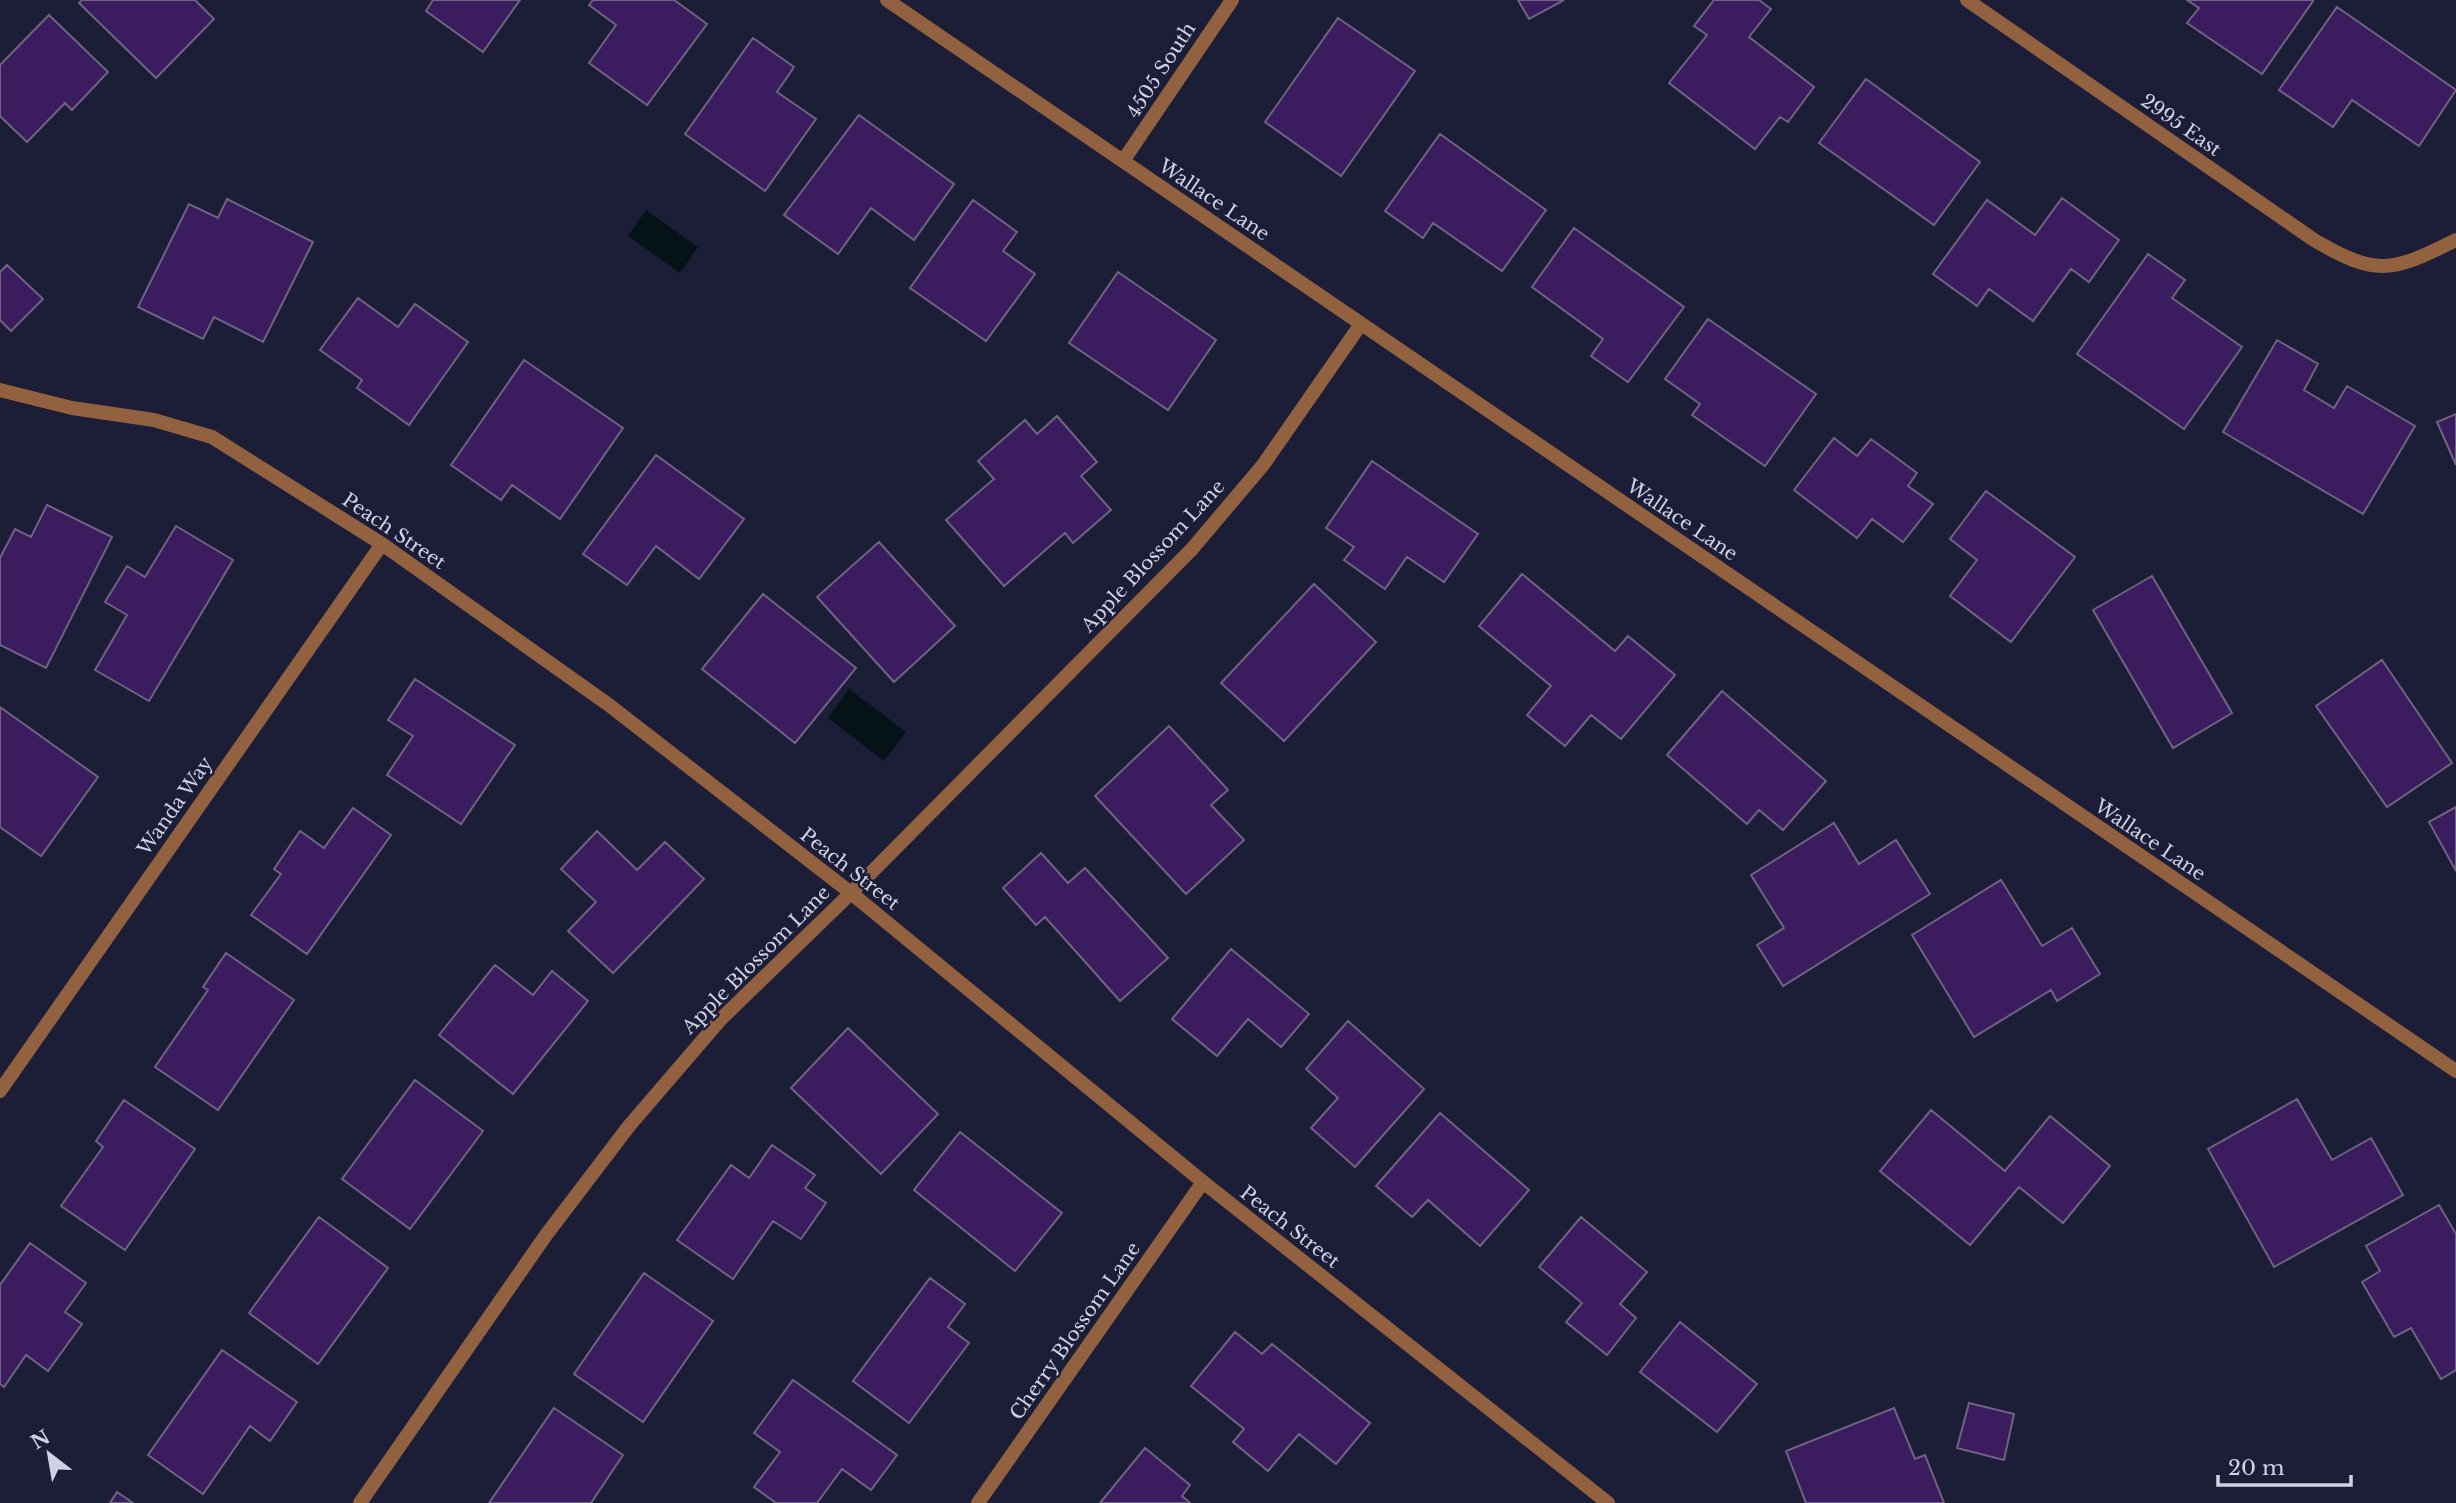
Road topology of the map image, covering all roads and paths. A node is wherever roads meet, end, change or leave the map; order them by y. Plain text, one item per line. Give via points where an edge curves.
1 (887, 0) edge
2 (1232, 0) edge
3 (1967, 0) edge
4 (1123, 161) junction
5 (2456, 240) edge
6 (1361, 324) junction
7 (0, 390) edge
8 (382, 544) junction
9 (851, 893) junction
10 (2456, 1072) edge
11 (0, 1091) edge
12 (1203, 1182) junction
13 (360, 1503) edge
14 (978, 1503) edge
15 (1608, 1503) edge

1 - 4 street, Wallace Lane
2 - 4 street, 4505 South
3 - 5 street, 2995 East via 2348,260 2381,268 2414,261
4 - 6 street, Wallace Lane
6 - 9 street, Apple Blossom Lane via 1263,465 1192,549
6 - 10 street, Wallace Lane
7 - 8 street, Peach Street via 72,408 154,420 212,437
8 - 9 street, Peach Street via 609,705
8 - 11 street, Wanda Way
9 - 12 street, Peach Street
9 - 13 street, Apple Blossom Lane via 721,1018 629,1126 546,1235
12 - 14 street, Cherry Blossom Lane
12 - 15 street, Peach Street

